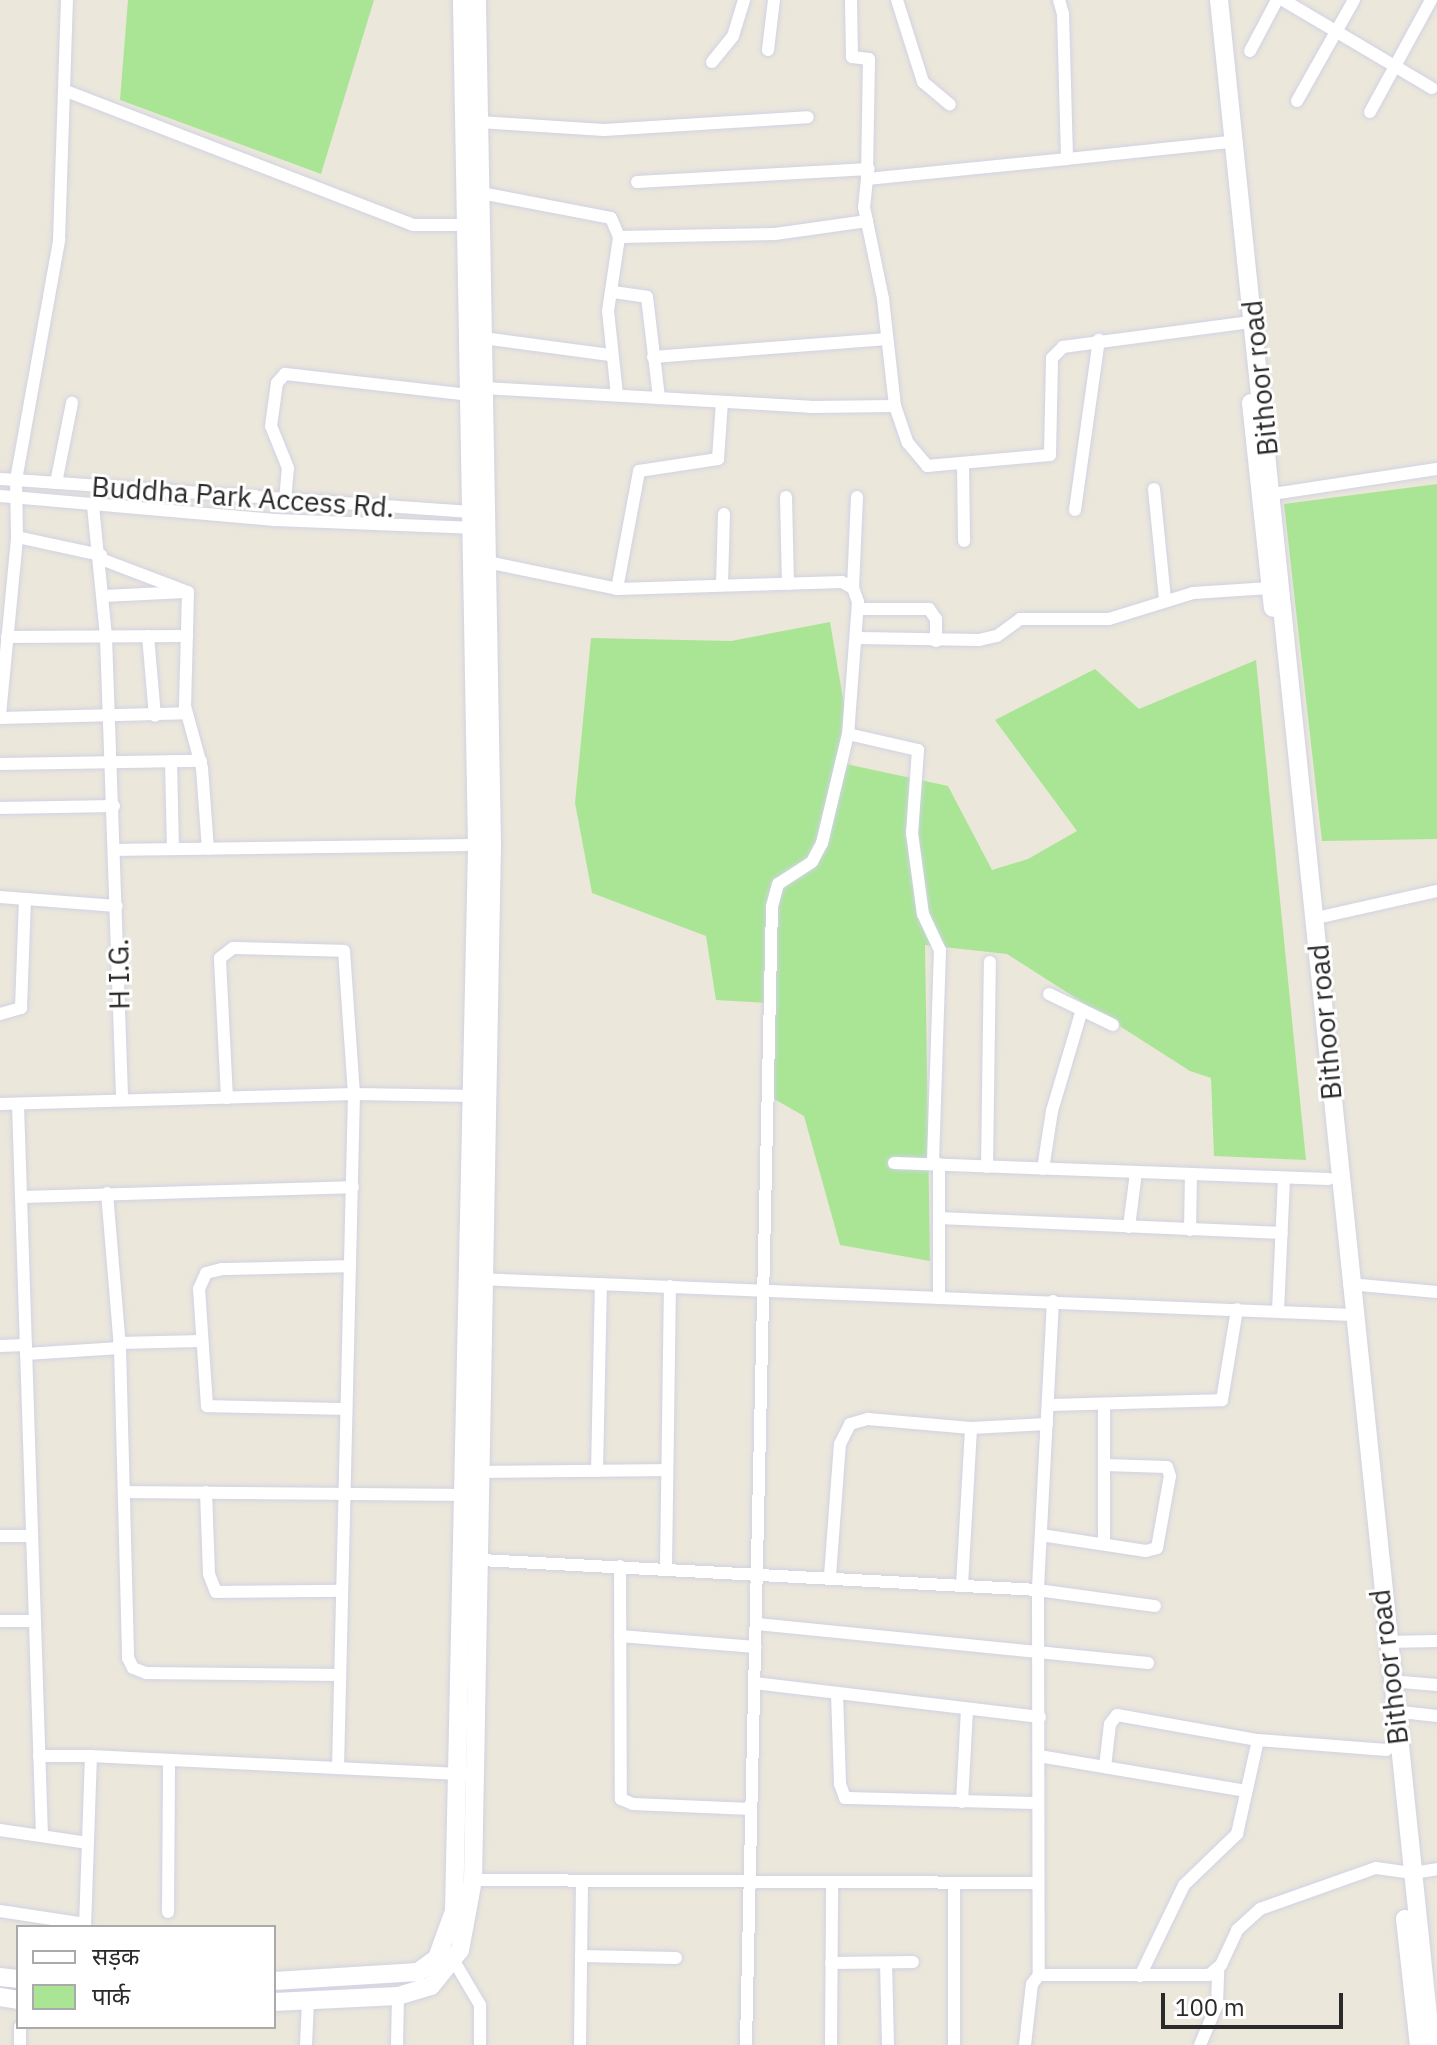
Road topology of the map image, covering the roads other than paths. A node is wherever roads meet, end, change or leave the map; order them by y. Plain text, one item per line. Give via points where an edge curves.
1 (67, 0) edge
2 (462, 0) edge
3 (477, 0) edge
4 (744, 0) edge
5 (774, 0) edge
6 (851, 0) edge
7 (897, 0) edge
8 (1059, 0) edge
9 (1219, 0) edge
10 (1280, 0) edge
11 (1354, 0) edge
12 (1432, 6) edge
13 (1337, 33) junction
14 (768, 50) dead end
15 (1250, 51) dead end
16 (712, 62) dead end
17 (1394, 67) junction
18 (1432, 88) dead end
19 (66, 91) junction
20 (1297, 101) dead end
21 (950, 105) dead end
22 (1370, 112) dead end
23 (808, 117) dead end
24 (479, 122) junction
25 (1228, 136) junction
26 (1067, 159) junction
27 (868, 174) junction
28 (637, 182) dead end
29 (481, 193) junction
30 (867, 221) junction
31 (473, 225) junction
32 (619, 237) junction
33 (613, 292) junction
34 (1244, 323) junction
35 (483, 338) junction
36 (887, 339) junction
37 (1099, 340) junction
38 (610, 355) junction
39 (653, 357) junction
40 (476, 392) junction
41 (617, 395) junction
42 (659, 398) junction
43 (722, 402) junction
44 (72, 403) dead end
45 (895, 406) junction
46 (963, 465) junction
47 (1437, 469) edge
48 (0, 479) edge
49 (16, 480) junction
50 (56, 483) junction
51 (1154, 489) dead end
52 (1273, 494) junction
53 (0, 496) edge
54 (16, 497) junction
55 (786, 497) dead end
56 (857, 497) dead end
57 (285, 501) junction
58 (93, 506) junction
59 (1075, 510) dead end
60 (724, 514) dead end
61 (478, 520) junction
62 (17, 537) junction
63 (964, 541) dead end
64 (101, 557) junction
65 (487, 562) junction
66 (722, 584) junction
67 (788, 584) junction
68 (853, 588) junction
69 (1270, 588) junction
70 (617, 589) junction
71 (188, 592) junction
72 (104, 596) junction
73 (1165, 600) junction
74 (858, 609) junction
75 (5, 612) edge
76 (148, 636) junction
77 (187, 636) junction
78 (7, 637) junction
79 (106, 637) junction
80 (859, 638) junction
81 (936, 641) junction
82 (186, 713) junction
83 (0, 716) edge
84 (155, 716) junction
85 (108, 718) junction
86 (848, 734) junction
87 (171, 761) junction
88 (201, 761) junction
89 (112, 762) junction
90 (0, 764) edge
91 (114, 806) junction
92 (0, 808) edge
93 (485, 845) junction
94 (173, 849) junction
95 (208, 849) junction
96 (116, 850) junction
97 (1437, 891) edge
98 (0, 897) edge
99 (25, 899) junction
100 (117, 906) junction
101 (1316, 918) junction
102 (990, 962) dead end
103 (1049, 994) dead end
104 (1082, 1010) junction
105 (0, 1014) edge
106 (1113, 1025) dead end
107 (354, 1094) junction
108 (481, 1097) junction
109 (227, 1098) junction
110 (122, 1099) junction
111 (0, 1104) edge
112 (18, 1105) junction
113 (894, 1163) dead end
114 (936, 1164) junction
115 (987, 1167) junction
116 (1043, 1169) junction
117 (1136, 1172) junction
118 (1191, 1174) junction
119 (1284, 1178) junction
120 (1329, 1179) junction
121 (353, 1187) junction
122 (107, 1193) junction
123 (21, 1197) junction
124 (939, 1218) junction
125 (1129, 1227) junction
126 (1190, 1230) junction
127 (1282, 1233) junction
128 (350, 1266) junction
129 (478, 1279) junction
130 (601, 1284) junction
131 (1349, 1284) junction
132 (670, 1286) junction
133 (765, 1290) junction
134 (1437, 1292) edge
135 (939, 1296) junction
136 (1053, 1301) junction
137 (1237, 1309) junction
138 (1278, 1311) junction
139 (1348, 1314) junction
140 (201, 1341) junction
141 (0, 1346) edge
142 (120, 1346) junction
143 (26, 1349) junction
144 (1104, 1404) junction
145 (1048, 1405) junction
146 (345, 1409) junction
147 (1047, 1424) junction
148 (971, 1428) junction
149 (1104, 1465) junction
150 (667, 1470) junction
151 (597, 1471) junction
152 (482, 1472) junction
153 (126, 1492) junction
154 (206, 1492) junction
155 (343, 1494) junction
156 (465, 1495) junction
157 (1041, 1535) junction
158 (0, 1536) edge
159 (32, 1536) junction
160 (1104, 1544) junction
161 (481, 1560) junction
162 (620, 1566) junction
163 (666, 1568) junction
164 (760, 1572) junction
165 (830, 1576) junction
166 (962, 1585) junction
167 (1038, 1590) junction
168 (339, 1591) junction
169 (1155, 1606) dead end
170 (0, 1621) edge
171 (35, 1621) junction
172 (757, 1624) junction
173 (620, 1636) junction
174 (1437, 1641) edge
175 (1386, 1642) junction
176 (756, 1647) junction
177 (1041, 1650) junction
178 (1148, 1663) dead end
179 (338, 1675) junction
180 (1390, 1681) junction
181 (754, 1683) junction
182 (1437, 1685) edge
183 (837, 1693) junction
184 (967, 1709) junction
185 (1393, 1711) junction
186 (1437, 1716) edge
187 (1040, 1717) junction
188 (1258, 1740) junction
189 (1387, 1750) junction
190 (39, 1756) junction
191 (91, 1756) junction
192 (1039, 1756) junction
193 (169, 1760) junction
194 (338, 1766) junction
195 (1105, 1767) junction
196 (468, 1774) junction
197 (1246, 1791) junction
198 (962, 1802) junction
199 (1038, 1803) junction
200 (751, 1809) junction
201 (0, 1830) edge
202 (42, 1836) junction
203 (88, 1843) junction
204 (1437, 1869) edge
205 (1407, 1871) junction
206 (473, 1880) junction
207 (582, 1881) junction
208 (752, 1881) junction
209 (832, 1882) junction
210 (954, 1883) junction
211 (1036, 1883) junction
212 (0, 1911) edge
213 (168, 1912) dead end
214 (85, 1925) edge
215 (443, 1945) junction
216 (581, 1956) junction
217 (676, 1958) dead end
218 (455, 1962) junction
219 (913, 1962) dead end
220 (831, 1963) junction
221 (886, 1963) junction
222 (1218, 1970) junction
223 (1039, 1975) junction
224 (1140, 1976) junction
225 (276, 1981) edge
226 (398, 1996) junction
227 (308, 2001) junction
228 (276, 2002) edge
229 (306, 2045) edge
230 (397, 2045) edge
231 (480, 2045) edge
232 (580, 2045) edge
233 (746, 2045) edge
234 (831, 2045) edge
235 (888, 2045) edge
236 (954, 2045) edge
237 (1025, 2045) edge
238 (1200, 2045) edge
239 (1419, 2045) edge
240 (1431, 2045) edge

1 - 19 street
2 - 31 street
3 - 24 street
4 - 16 street via 733,36
5 - 14 street
6 - 27 street via 852,57 869,59
7 - 21 street via 923,82
8 - 26 street
9 - 25 street, Bithoor road
10 - 13 street
10 - 15 street
11 - 13 street
12 - 17 street
13 - 17 street
13 - 20 street
17 - 18 street
17 - 22 street
19 - 31 street via 413,225
19 - 49 street via 57,254
23 - 24 street via 604,130
24 - 29 street
25 - 26 street
25 - 34 street
25 - 52 street, Bithoor road
26 - 27 street
27 - 28 street
27 - 30 street
29 - 31 street
29 - 32 street via 611,218
30 - 32 street via 775,234
30 - 36 street
31 - 35 street
31 - 40 street
32 - 33 street
33 - 38 street
33 - 39 street via 646,295
34 - 37 street
34 - 69 street
35 - 38 street
35 - 40 street
36 - 39 street
36 - 45 street
37 - 46 street via 1054,354 1050,455
37 - 59 street
38 - 41 street
39 - 42 street
40 - 41 street
40 - 57 street via 285,374 277,383 271,426 288,468
40 - 61 street
41 - 42 street
42 - 43 street
43 - 45 street
43 - 70 street via 718,459 639,471
44 - 50 street
45 - 46 street via 903,435 921,462
46 - 63 street
47 - 52 street
48 - 49 street, Buddha Park Access Rd.
49 - 50 street, Buddha Park Access Rd.
49 - 54 street
50 - 57 street, Buddha Park Access Rd.
51 - 73 street
52 - 101 street, Bithoor road
53 - 54 street, Buddha Park Access Rd.
54 - 58 street, Buddha Park Access Rd.
54 - 62 street
55 - 67 street
56 - 68 street
57 - 61 street, Buddha Park Access Rd.
58 - 61 street, Buddha Park Access Rd.
58 - 64 street, H I.G.
60 - 66 street
61 - 65 street
61 - 93 street
62 - 64 street
62 - 75 street
64 - 71 street
64 - 72 street, H I.G.
65 - 70 street
65 - 93 street
66 - 67 street
66 - 70 street
67 - 68 street via 842,582
68 - 74 street
69 - 73 street
69 - 120 street
71 - 72 street
71 - 77 street
72 - 79 street, H I.G.
73 - 81 street via 1119,618 1030,617 989,638
74 - 80 street
74 - 81 street via 929,609 936,619
75 - 78 street
76 - 77 street
76 - 79 street
76 - 84 street
77 - 82 street
78 - 79 street
78 - 83 street
79 - 85 street, H I.G.
80 - 81 street
80 - 86 street
82 - 84 street
82 - 88 street
83 - 85 street
84 - 85 street
85 - 89 street, H I.G.
86 - 114 street via 918,750 912,833 923,914 940,950
86 - 133 street via 818,851 774,893
87 - 88 street
87 - 89 street
87 - 94 street
88 - 95 street
89 - 90 street
89 - 91 street, H I.G.
91 - 92 street
91 - 96 street, H I.G.
93 - 95 street
93 - 108 street
94 - 95 street
94 - 96 street
96 - 100 street, H I.G.
97 - 101 street
98 - 99 street
99 - 100 street
99 - 105 street via 21,1008
100 - 110 street, H I.G.
101 - 131 street, Bithoor road
102 - 115 street
103 - 104 street
104 - 106 street
104 - 116 street via 1054,1102
107 - 108 street
107 - 109 street
107 - 109 street via 344,951 233,948 220,958 219,971
107 - 121 street
108 - 129 street
109 - 110 street
110 - 112 street
111 - 112 street
112 - 123 street
113 - 114 street
114 - 115 street
114 - 124 street
115 - 116 street
116 - 117 street
117 - 118 street
117 - 125 street
118 - 119 street
118 - 126 street
119 - 120 street
119 - 127 street
120 - 139 street
121 - 122 street
121 - 128 street
122 - 123 street
122 - 142 street
123 - 143 street
124 - 125 street
124 - 135 street
125 - 126 street
126 - 127 street
127 - 138 street
128 - 140 street via 209,1271 199,1289
128 - 146 street
129 - 130 street
129 - 152 street
129 - 156 street
130 - 132 street
130 - 151 street
131 - 134 street
131 - 139 street, Bithoor road
132 - 133 street
132 - 150 street
133 - 135 street
133 - 164 street
135 - 136 street
136 - 137 street
136 - 145 street
137 - 138 street
137 - 144 street via 1222,1400
138 - 139 street
139 - 175 street, Bithoor road
139 - 189 street
140 - 142 street
140 - 146 street via 204,1398 210,1408
141 - 143 street
142 - 143 street
142 - 153 street
143 - 159 street
144 - 145 street
144 - 149 street
145 - 147 street
146 - 155 street
147 - 148 street
147 - 157 street
148 - 165 street via 868,1419 850,1424 840,1444
148 - 166 street
149 - 160 street
149 - 160 street via 1164,1465 1170,1476 1157,1548
150 - 151 street
150 - 163 street
151 - 152 street
152 - 161 street
153 - 154 street
153 - 179 street via 128,1658 136,1672
154 - 155 street
154 - 168 street via 209,1574 216,1592
155 - 156 street
155 - 168 street
156 - 196 street
157 - 160 street
157 - 167 street
158 - 159 street
159 - 171 street
161 - 162 street
161 - 196 street
162 - 163 street
162 - 173 street
163 - 164 street
164 - 165 street
164 - 172 street
165 - 166 street
166 - 167 street
167 - 169 street
167 - 177 street
168 - 179 street
170 - 171 street
171 - 190 street
172 - 176 street
172 - 177 street
173 - 176 street
173 - 200 street via 621,1799 633,1804
174 - 175 street
175 - 180 street, Bithoor road
176 - 181 street
177 - 178 street
177 - 187 street
179 - 194 street
180 - 182 street
180 - 185 street, Bithoor road
181 - 183 street
181 - 200 street
183 - 184 street
183 - 198 street via 845,1798
184 - 187 street
184 - 198 street
185 - 186 street
185 - 205 street, Bithoor road
187 - 192 street
188 - 189 street
188 - 195 street via 1117,1715 1110,1724
188 - 197 street
189 - 205 street
190 - 191 street
190 - 202 street
191 - 193 street
191 - 203 street
192 - 195 street
192 - 199 street
193 - 194 street
193 - 213 street
194 - 196 street
195 - 197 street
196 - 206 street
196 - 215 street via 455,1899
197 - 224 street via 1237,1834 1184,1885
198 - 199 street
199 - 211 street
200 - 208 street
201 - 202 street
202 - 203 street
203 - 214 street
204 - 205 street
205 - 222 street via 1376,1868 1260,1909 1237,1930
205 - 239 street
205 - 240 street, Bithoor road
206 - 207 street
206 - 218 street
207 - 208 street
207 - 216 street
208 - 209 street
208 - 233 street
209 - 210 street
209 - 220 street
210 - 211 street
210 - 236 street
211 - 223 street
212 - 214 street
215 - 218 street
215 - 225 street via 437,1958 418,1972
216 - 217 street
216 - 232 street
218 - 226 street via 431,1986
218 - 231 street via 480,2005
219 - 221 street
220 - 221 street
220 - 234 street
221 - 235 street
222 - 224 street via 1203,1976
222 - 238 street via 1217,2005
223 - 224 street
223 - 237 street via 1032,1984
226 - 227 street
226 - 230 street
227 - 228 street
227 - 229 street

